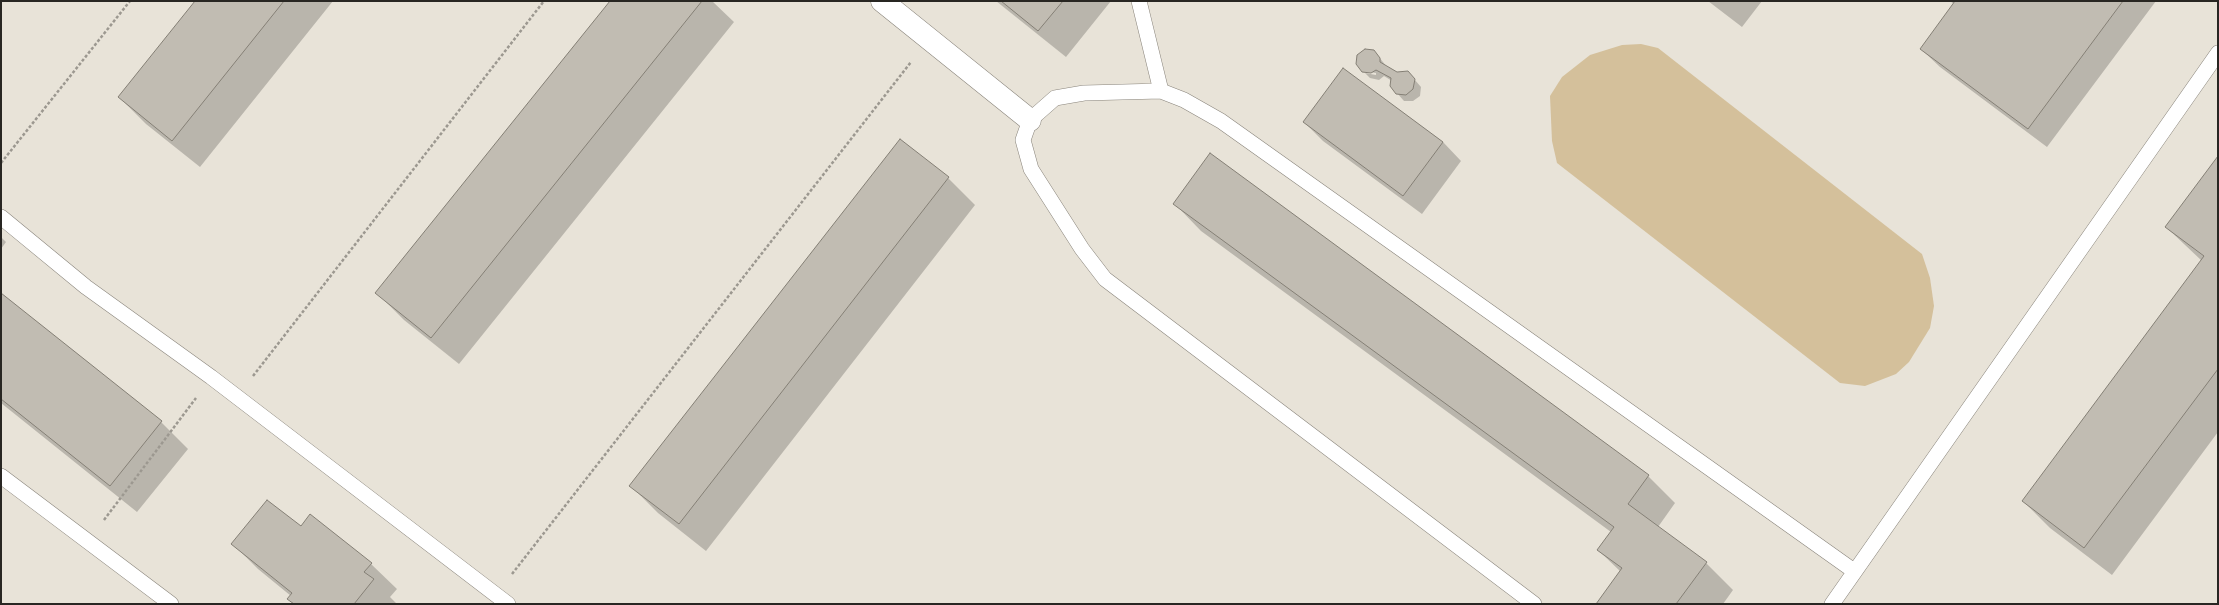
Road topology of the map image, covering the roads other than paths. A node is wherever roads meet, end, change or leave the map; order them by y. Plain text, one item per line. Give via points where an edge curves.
1 (882, 1) edge
2 (1139, 1) edge
3 (2218, 53) edge
4 (1161, 91) junction
5 (1030, 120) junction
6 (1, 217) edge
7 (1, 476) edge
8 (1854, 572) junction
9 (502, 600) edge
10 (171, 604) edge
11 (1534, 604) edge
12 (1832, 604) edge

1 - 5 street
2 - 4 lane
3 - 8 lane
4 - 5 lane via 1084,93 1055,98
4 - 8 lane via 1184,100 1221,121
5 - 11 lane via 1024,140 1031,169 1082,249 1105,279
6 - 9 lane via 86,287 211,377
7 - 10 lane
8 - 12 lane

